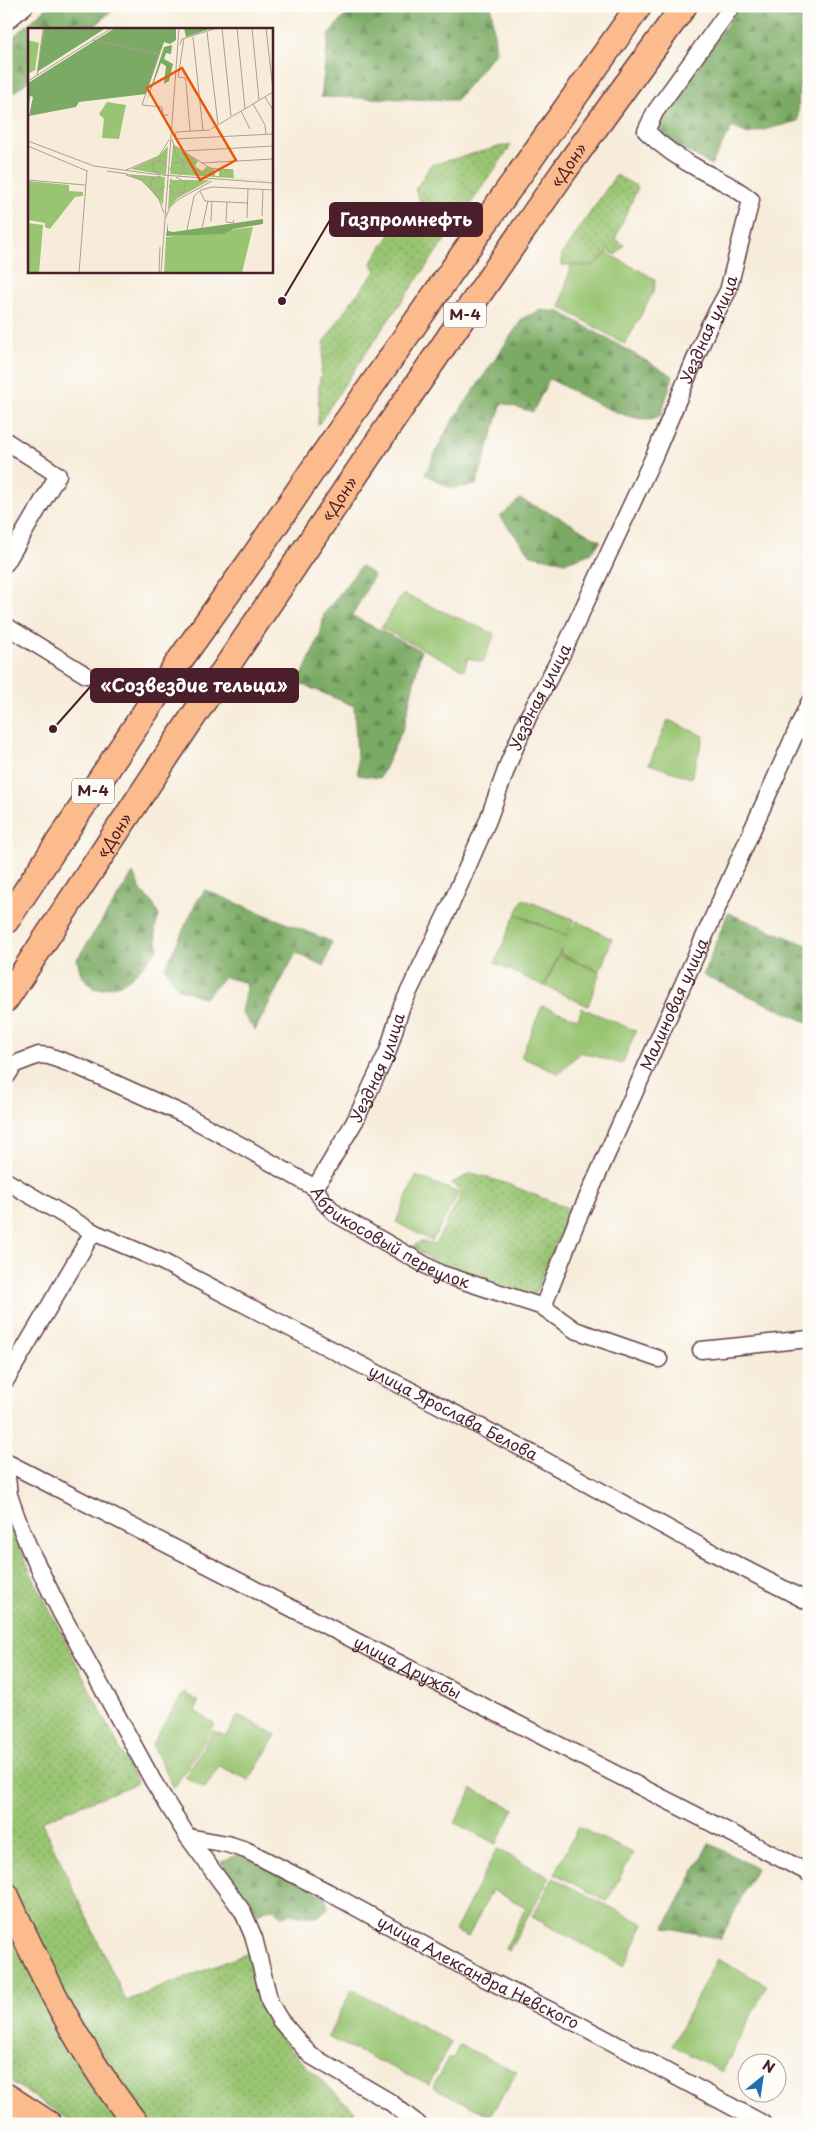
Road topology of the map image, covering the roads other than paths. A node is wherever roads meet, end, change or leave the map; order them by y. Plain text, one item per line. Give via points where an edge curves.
1 (25, 6) edge
2 (639, 6) edge
3 (684, 6) edge
4 (732, 6) edge
5 (6, 22) edge
6 (6, 441) edge
7 (6, 563) edge
8 (6, 626) edge
9 (86, 674) dead end
10 (809, 703) edge
11 (6, 921) edge
12 (6, 999) edge
13 (6, 1077) edge
14 (6, 1181) edge
15 (315, 1188) junction
16 (93, 1232) junction
17 (542, 1307) junction
18 (809, 1338) edge
19 (701, 1350) dead end
20 (659, 1359) dead end
21 (6, 1380) edge
22 (6, 1462) edge
23 (6, 1468) edge
24 (809, 1602) edge
25 (188, 1837) junction
26 (809, 1873) edge
27 (6, 1895) edge
28 (6, 2096) edge
29 (6, 2121) edge
30 (11, 2124) edge
31 (49, 2124) edge
32 (136, 2124) edge
33 (418, 2124) edge
34 (764, 2124) edge

1 - 5 street
2 - 11 highway, М-4 via 170,676
3 - 12 highway, «Дон» / М-4 via 562,175 378,442
4 - 15 street, Уездная улица via 655,112 646,131 661,146 738,189 751,200 728,291 564,649 528,717 488,820 401,1008 388,1051 355,1121
6 - 7 street via 58,475
8 - 9 street
10 - 17 street, Малиновая улица via 576,1223
13 - 15 street, Абрикосовый переулок via 15,1064 39,1055 49,1056 184,1114
14 - 16 street, улица Ярослава Белова
15 - 17 street, Абрикосовый переулок via 336,1214 439,1273
16 - 21 street
16 - 24 street, улица Ярослава Белова via 161,1260
17 - 20 street, Абрикосовый переулок via 575,1330
18 - 19 street
22 - 26 street, улица Дружбы
23 - 25 street via 9,1495 17,1518 51,1593 111,1707
25 - 33 street via 243,1912 254,1938 270,2003 293,2037 310,2055 390,2102
25 - 34 street, улица Александра Невского via 246,1850
27 - 32 highway via 62,2010 92,2062
28 - 31 highway
29 - 30 highway

